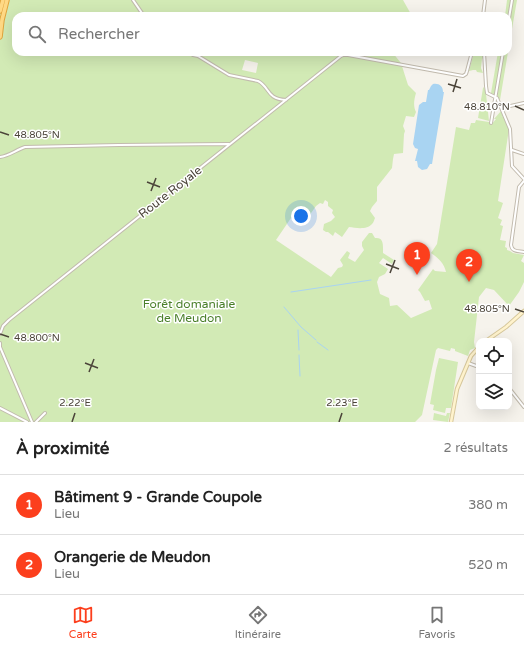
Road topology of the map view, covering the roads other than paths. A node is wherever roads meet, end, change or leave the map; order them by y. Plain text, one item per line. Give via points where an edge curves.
1 (3, 0) edge
2 (7, 0) edge
3 (133, 0) edge
4 (485, 0) edge
5 (512, 0) edge
6 (0, 11) edge
7 (141, 12) edge
8 (484, 12) edge
9 (510, 12) edge
10 (0, 37) edge
11 (198, 56) edge
12 (342, 56) edge
13 (353, 56) edge
14 (471, 56) edge
15 (484, 56) edge
16 (502, 56) edge
17 (496, 96) junction
18 (286, 100) junction
19 (524, 103) edge
20 (502, 108) junction
21 (491, 123) dead end
22 (230, 144) junction
23 (512, 150) junction
24 (524, 154) edge
25 (0, 157) edge
26 (524, 180) edge
27 (524, 252) edge
28 (524, 311) edge
29 (0, 332) edge
30 (490, 338) edge
31 (0, 343) edge
32 (476, 350) edge
33 (468, 363) junction
34 (476, 366) edge
35 (512, 392) edge
36 (524, 407) edge
37 (0, 408) edge
38 (45, 413) dead end
39 (27, 422) edge
40 (32, 422) edge
41 (36, 422) edge
42 (451, 422) edge

1 - 6 highway
2 - 10 highway
3 - 7 street
4 - 8 street
5 - 9 street
11 - 18 street via 229,75 262,83 270,95
12 - 18 street, Route Royale
13 - 14 street, Route Royale via 463,76
15 - 17 street via 487,93
16 - 17 street
17 - 20 street
17 - 21 street
18 - 22 street, Route Royale
19 - 20 street
20 - 23 street via 510,129
22 - 25 street via 25,147
22 - 29 street, Route Royale via 9,320
23 - 24 street
23 - 26 street via 512,166
26 - 27 street via 519,187 511,245 515,251
28 - 30 main road
31 - 40 street
32 - 33 main road
33 - 34 street
33 - 42 main road via 457,389
35 - 36 street
37 - 39 street
38 - 41 street

